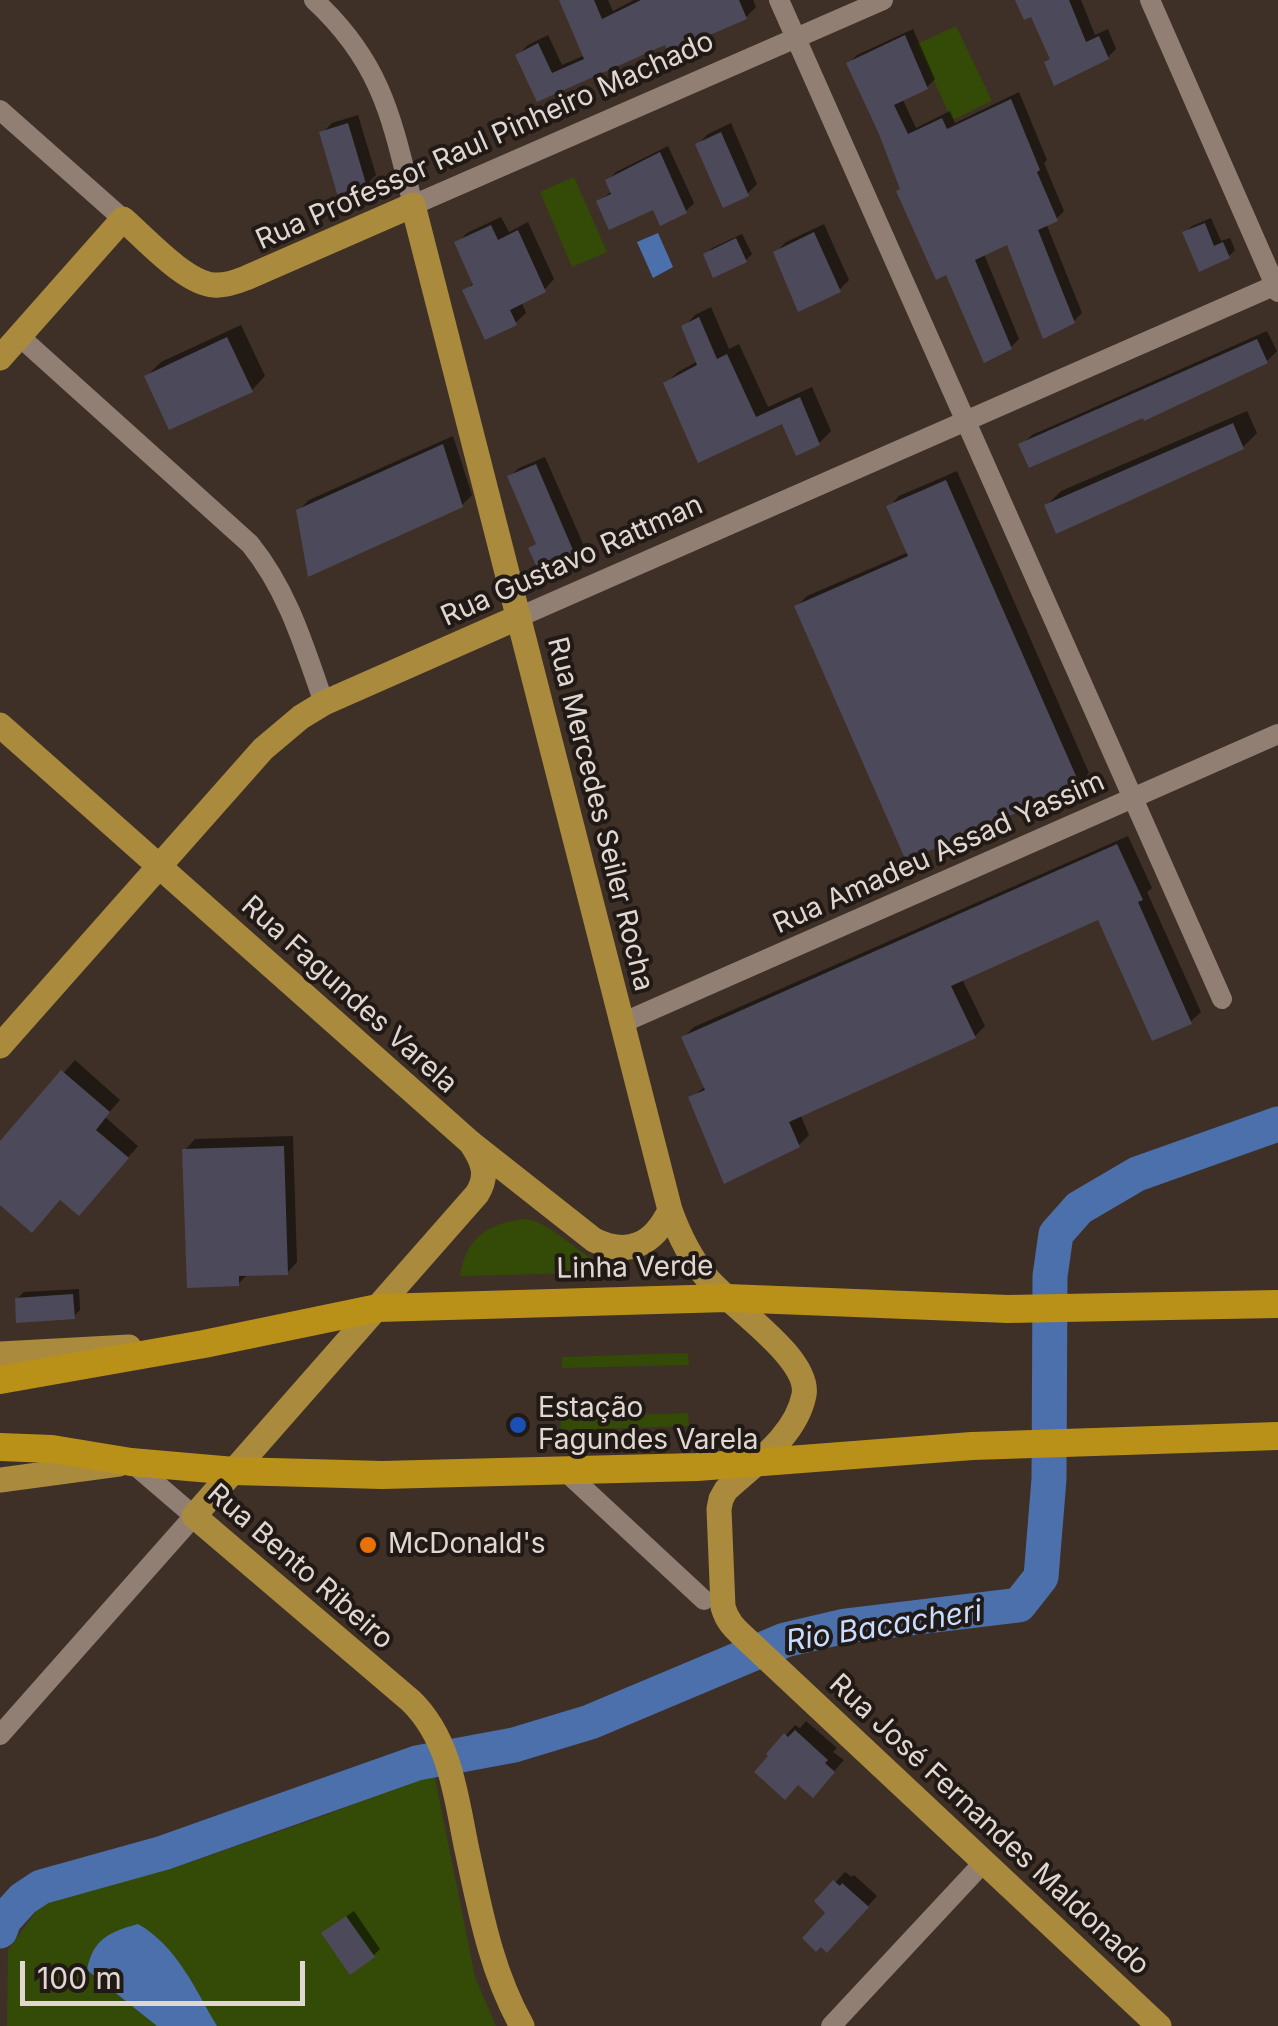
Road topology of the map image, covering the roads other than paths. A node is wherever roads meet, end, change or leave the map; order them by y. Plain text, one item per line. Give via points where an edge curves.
1 (314, 0) edge
2 (779, 0) edge
3 (883, 0) edge
4 (1150, 0) edge
5 (796, 38) junction
6 (0, 110) edge
7 (413, 205) junction
8 (123, 218) junction
9 (1277, 287) edge
10 (19, 336) junction
11 (0, 358) edge
12 (966, 421) junction
13 (519, 617) junction
14 (324, 702) junction
15 (0, 726) edge
16 (1278, 734) edge
17 (1133, 798) junction
18 (159, 866) junction
19 (1222, 999) dead end
20 (622, 1022) junction
21 (0, 1046) edge
22 (471, 1143) junction
23 (670, 1210) junction
24 (727, 1298) junction
25 (1278, 1304) edge
26 (378, 1308) junction
27 (204, 1344) junction
28 (0, 1354) edge
29 (0, 1380) edge
30 (1277, 1436) edge
31 (0, 1447) edge
32 (131, 1462) junction
33 (754, 1464) junction
34 (234, 1470) junction
35 (566, 1472) junction
36 (0, 1480) edge
37 (194, 1516) junction
38 (704, 1600) dead end
39 (0, 1735) edge
40 (984, 1862) junction
41 (833, 2025) edge
42 (522, 2026) edge
43 (1160, 2026) edge

1 - 7 street, Rua Mercedes Seiler Rocha via 350,37 383,93
2 - 5 street
3 - 5 street, Rua Professor Raul Pinheiro Machado
4 - 9 street
5 - 7 street, Rua Professor Raul Pinheiro Machado
5 - 12 street
6 - 8 street
7 - 8 main road, Rua Professor Raul Pinheiro Machado via 223,285 187,274
7 - 13 main road, Rua Mercedes Seiler Rocha
8 - 10 main road
9 - 12 street, Rua Gustavo Rattman
10 - 11 main road
10 - 14 street via 269,566
12 - 13 street, Rua Gustavo Rattman
12 - 17 street
13 - 14 main road, Rua Gustavo Rattman
13 - 20 main road, Rua Mercedes Seiler Rocha
14 - 18 main road, Rua Gustavo Rattman via 263,749
15 - 18 main road, Rua Fagundes Varela
16 - 17 street, Rua Amadeu Assad Yassim
17 - 19 street
17 - 20 street, Rua Amadeu Assad Yassim
18 - 21 main road, Rua Gustavo Rattman
18 - 22 main road, Rua Fagundes Varela
20 - 23 main road, Rua Mercedes Seiler Rocha
22 - 23 main road, Rua Fagundes Varela via 607,1246 629,1247 652,1237
22 - 26 main road via 484,1165 483,1186
23 - 24 main road, Rua Mercedes Seiler Rocha via 694,1261
24 - 25 highway, Linha Verde via 1008,1309
24 - 26 highway, Linha Verde
24 - 33 main road, Rua Mercedes Seiler Rocha via 784,1352 804,1384 793,1420
26 - 27 highway, Linha Verde
26 - 34 main road
27 - 28 main road
27 - 29 highway, Linha Verde
30 - 33 highway via 946,1448
31 - 32 highway
32 - 34 highway
32 - 36 main road
32 - 37 street, Rua Bento Ribeiro
33 - 35 highway
33 - 40 main road, Rua José Fernandes Maldonado via 720,1498 723,1607 730,1624
34 - 35 highway
34 - 37 main road
35 - 38 street
37 - 39 street
37 - 42 main road, Rua Bento Ribeiro via 428,1720 451,1776 490,1950
40 - 41 street
40 - 43 main road, Rua José Fernandes Maldonado

